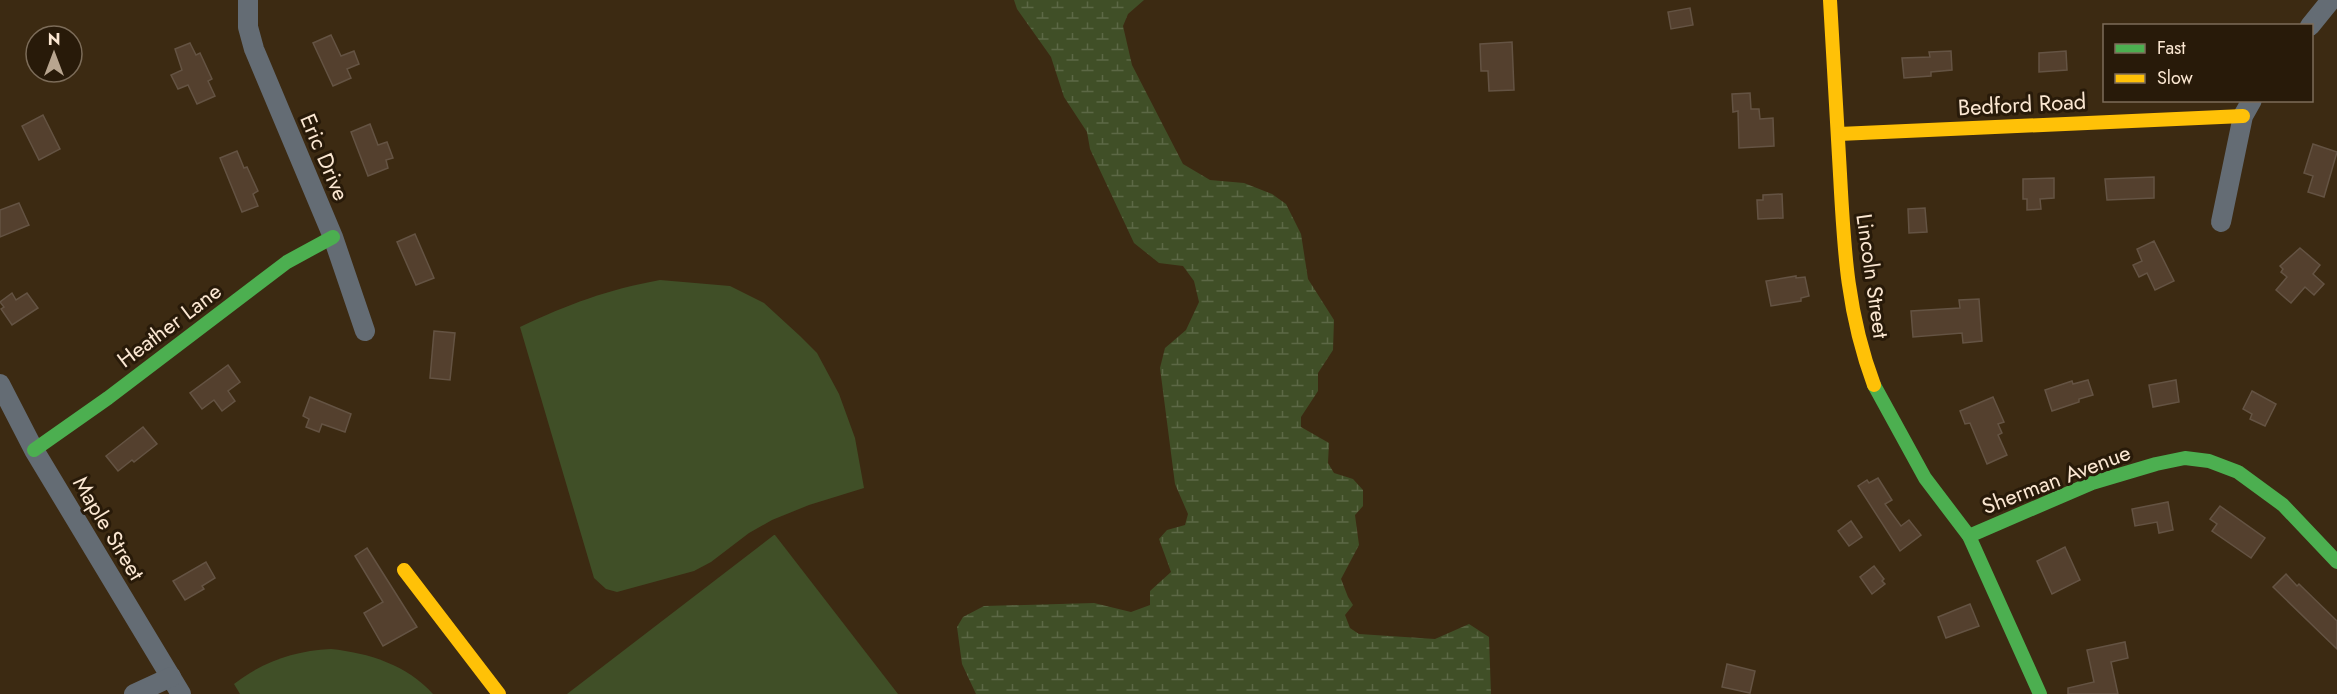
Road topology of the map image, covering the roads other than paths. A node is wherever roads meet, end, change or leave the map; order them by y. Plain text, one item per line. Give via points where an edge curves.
1 (248, 0) edge
2 (1830, 0) edge
3 (2331, 0) edge
4 (2312, 24) edge
5 (2248, 108) edge
6 (1839, 134) junction
7 (2221, 222) dead end
8 (333, 237) junction
9 (365, 331) dead end
10 (0, 384) edge
11 (34, 450) junction
12 (1969, 536) junction
13 (2337, 562) edge
14 (404, 570) dead end
15 (176, 686) edge
16 (134, 694) edge
17 (499, 694) edge
18 (2040, 694) edge

1 - 8 street, Eric Drive via 248,27 255,50
2 - 6 street, Lincoln Street
3 - 4 street
5 - 6 street, Bedford Road
5 - 7 street
6 - 12 street, Lincoln Street via 1845,260 1860,345 1893,423 1925,478
8 - 9 street, Eric Drive
8 - 11 street, Heather Lane via 287,262
10 - 11 street, Maple Street
11 - 15 street, Maple Street
12 - 13 street, Sherman Avenue via 2092,483 2185,458 2209,461 2238,472 2283,505
12 - 18 street, Lincoln Street
14 - 17 street
15 - 16 street

